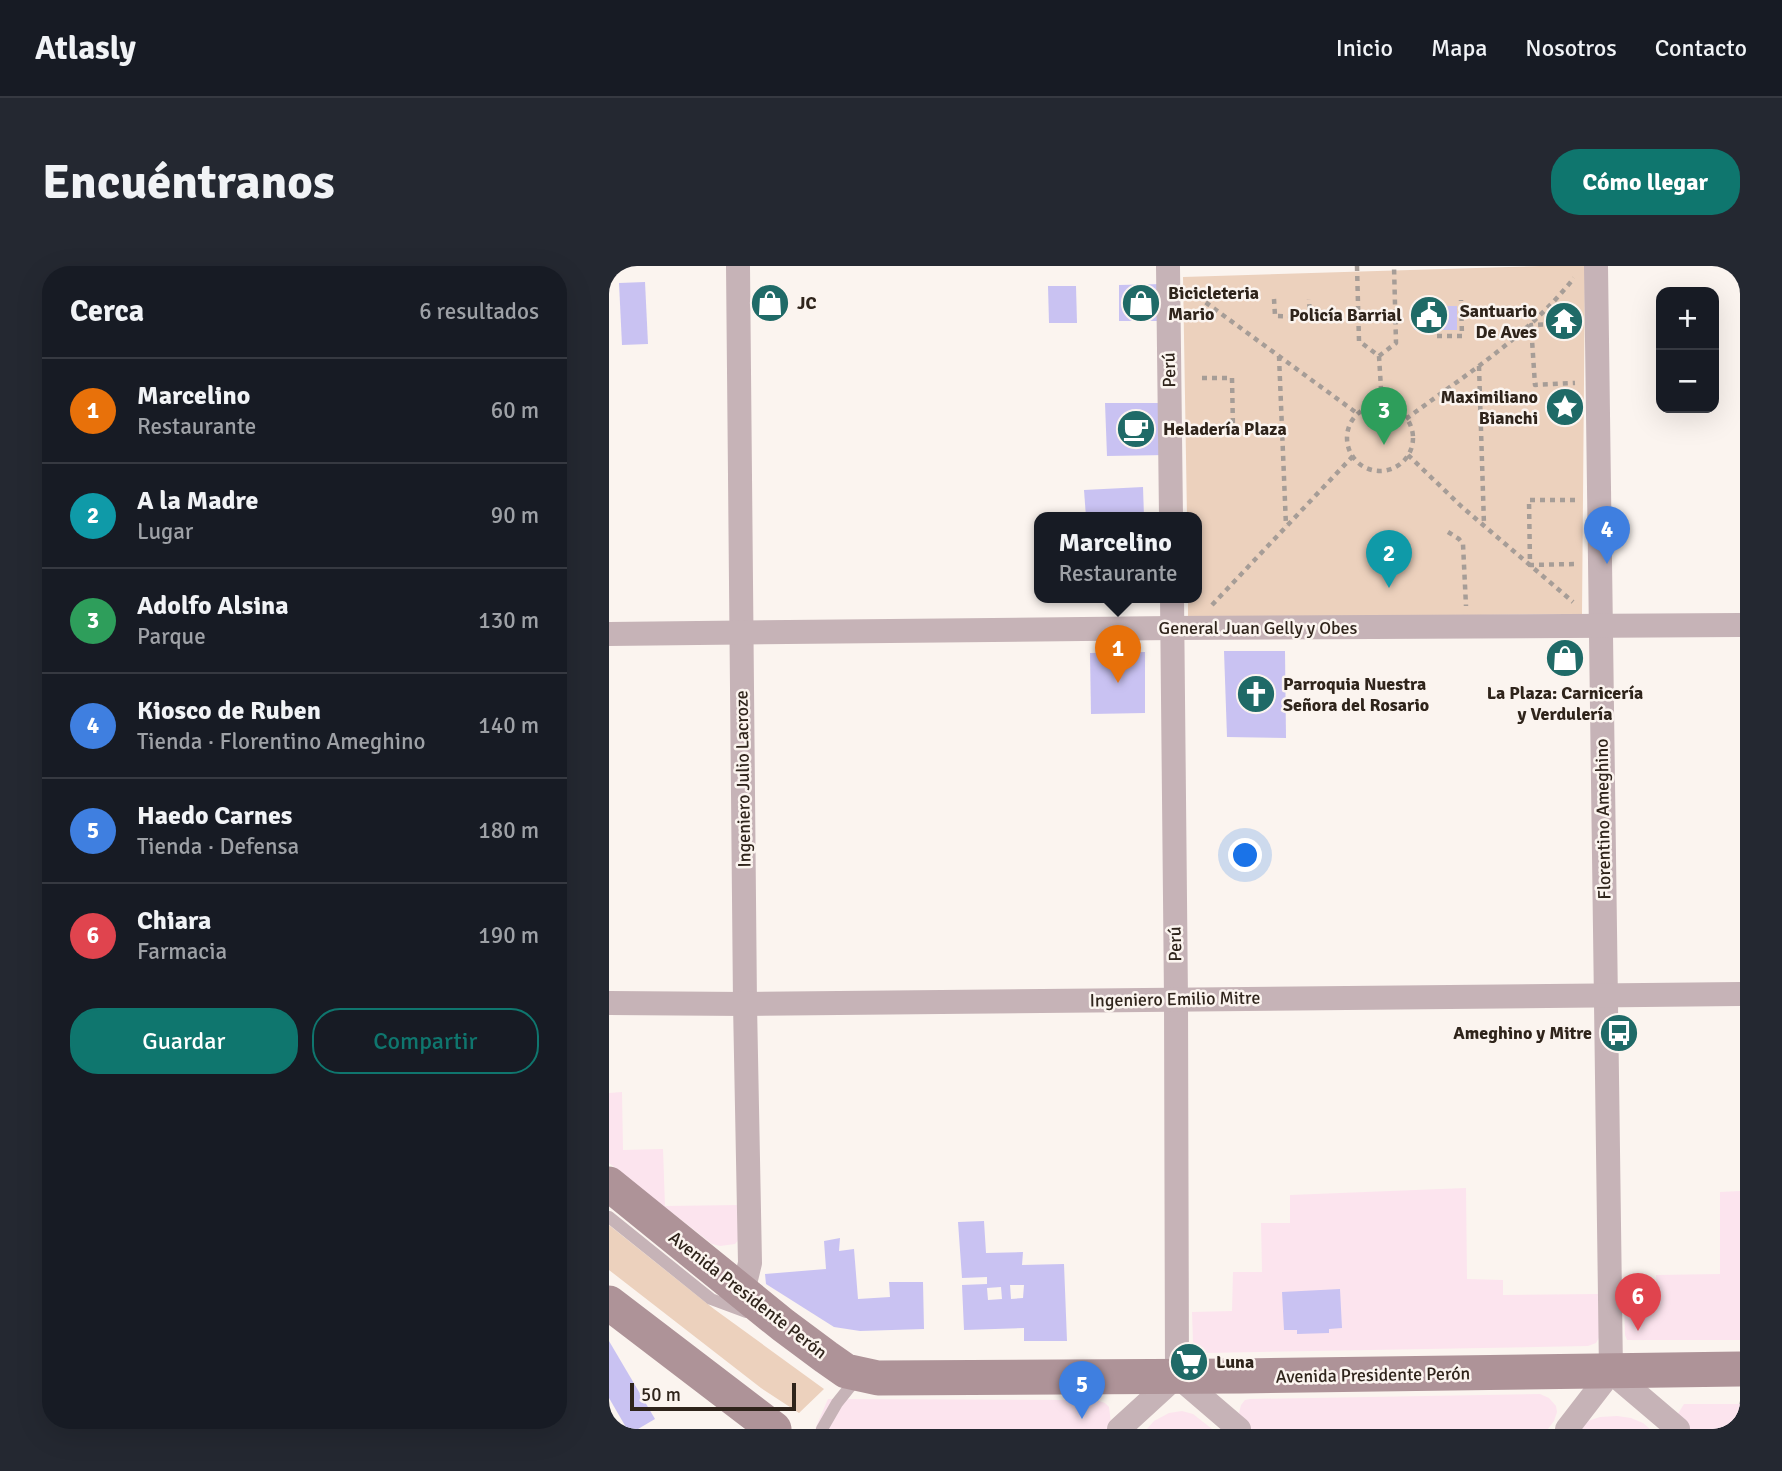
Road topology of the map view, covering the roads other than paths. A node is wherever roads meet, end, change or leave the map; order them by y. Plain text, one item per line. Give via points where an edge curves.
1 (738, 266) edge
2 (1587, 269) edge
3 (1178, 274) edge
4 (1171, 512) edge
5 (1172, 603) edge
6 (1740, 625) edge
7 (1600, 626) junction
8 (1172, 628) junction
9 (609, 634) edge
10 (741, 634) junction
11 (1740, 993) edge
12 (1605, 995) junction
13 (1175, 999) junction
14 (609, 1003) edge
15 (745, 1004) junction
16 (609, 1184) edge
17 (609, 1217) edge
18 (743, 1292) junction
19 (609, 1303) edge
20 (783, 1325) junction
21 (1740, 1369) edge
22 (1611, 1372) junction
23 (860, 1375) junction
24 (1177, 1376) junction
25 (774, 1429) edge
26 (822, 1429) edge
27 (1119, 1429) edge
28 (1239, 1429) edge
29 (1567, 1429) edge
30 (1678, 1429) edge

1 - 10 street, Ingeniero Julio Lacroze
2 - 7 street, Florentino Ameghino
3 - 4 street, Perú
5 - 8 street, Perú
6 - 7 street, General Juan Gelly y Obes
7 - 8 street, General Juan Gelly y Obes
7 - 12 street, Florentino Ameghino
8 - 10 street, General Juan Gelly y Obes
8 - 13 street, Perú
9 - 10 street, General Juan Gelly y Obes
10 - 15 street, Ingeniero Julio Lacroze
11 - 12 street, Ingeniero Emilio Mitre
12 - 13 street, Ingeniero Emilio Mitre
12 - 22 street, Florentino Ameghino
13 - 15 street, Ingeniero Emilio Mitre
13 - 24 street, Perú
14 - 15 street, Ingeniero Emilio Mitre
15 - 18 street, Ingeniero Julio Lacroze via 750,1263
16 - 18 main road, Avenida Presidente Perón
17 - 20 lane via 711,1299
18 - 20 main road, Avenida Presidente Perón
19 - 25 main road
20 - 23 main road, Avenida Presidente Perón via 846,1371
21 - 22 main road, Avenida Presidente Perón
22 - 24 main road, Avenida Presidente Perón
22 - 29 street
22 - 30 street
23 - 24 main road, Avenida Presidente Perón
23 - 26 lane
24 - 27 street
24 - 28 street

